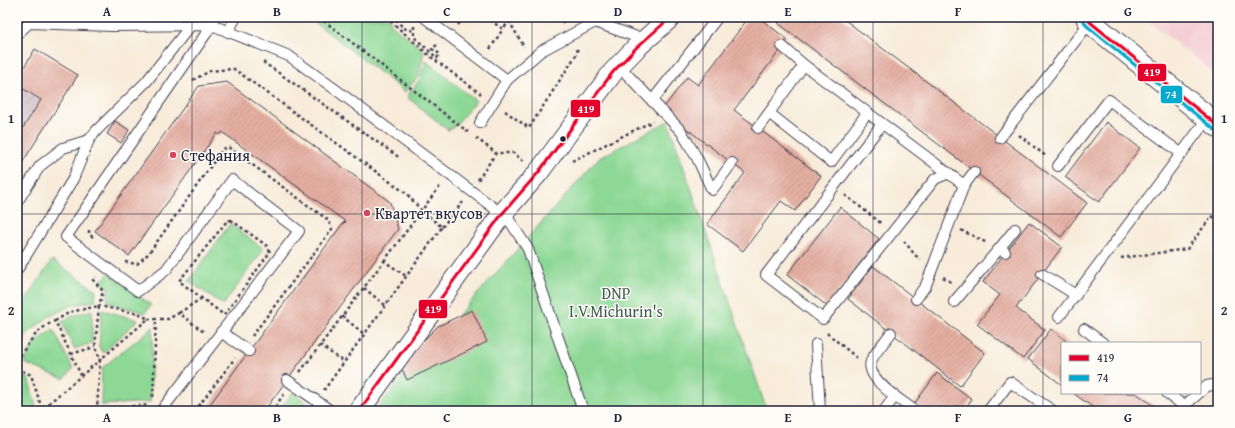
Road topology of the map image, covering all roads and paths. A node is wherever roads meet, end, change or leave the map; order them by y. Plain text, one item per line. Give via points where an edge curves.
1 (236, 17) edge
2 (319, 17) edge
3 (400, 17) edge
4 (424, 17) edge
5 (485, 17) edge
6 (513, 17) edge
7 (671, 17) edge
8 (718, 17) edge
9 (396, 18) edge
10 (1088, 19) edge
11 (110, 21) edge
12 (213, 21) edge
13 (509, 21) junction
14 (414, 22) dead end
15 (191, 25) junction
16 (503, 30) junction
17 (414, 31) junction
18 (228, 32) junction
19 (17, 34) edge
20 (644, 40) junction
21 (439, 44) dead end
22 (782, 46) dead end
23 (531, 59) junction
24 (482, 61) junction
25 (804, 65) junction
26 (619, 66) junction
27 (507, 80) junction
28 (652, 101) junction
29 (769, 113) junction
30 (867, 113) junction
31 (654, 120) dead end
32 (480, 122) dead end
33 (1213, 122) edge
34 (882, 124) junction
35 (758, 128) dead end
36 (1000, 138) dead end
37 (1023, 138) dead end
38 (89, 140) junction
39 (496, 153) dead end
40 (1182, 154) junction
41 (1047, 157) dead end
42 (570, 162) dead end
43 (732, 163) dead end
44 (1058, 166) dead end
45 (974, 172) dead end
46 (949, 174) junction
47 (964, 185) junction
48 (440, 186) dead end
49 (17, 202) edge
50 (463, 202) dead end
51 (503, 213) junction
52 (1218, 221) edge
53 (949, 225) junction
54 (442, 226) dead end
55 (1015, 229) dead end
56 (998, 249) junction
57 (384, 261) junction
58 (1101, 261) junction
59 (105, 266) junction
60 (17, 270) edge
61 (1042, 274) dead end
62 (406, 276) dead end
63 (364, 288) junction
64 (1076, 294) junction
65 (202, 298) junction
66 (916, 299) dead end
67 (954, 302) dead end
68 (385, 305) dead end
69 (99, 306) junction
70 (179, 313) junction
71 (342, 316) junction
72 (1059, 317) dead end
73 (148, 319) junction
74 (156, 319) junction
75 (823, 319) junction
76 (55, 321) junction
77 (1084, 328) dead end
78 (221, 332) junction
79 (891, 333) dead end
80 (364, 334) dead end
81 (214, 341) junction
82 (1102, 342) edge
83 (816, 344) dead end
84 (320, 345) junction
85 (95, 347) junction
86 (249, 351) dead end
87 (71, 354) junction
88 (100, 359) junction
89 (17, 362) edge
90 (344, 362) dead end
91 (17, 368) edge
92 (870, 369) junction
93 (81, 376) junction
94 (290, 381) junction
95 (1218, 384) edge
96 (1202, 388) edge
97 (1168, 394) edge
98 (1196, 394) edge
99 (896, 396) junction
100 (153, 397) dead end
101 (157, 408) edge
102 (911, 408) dead end
103 (42, 409) junction
104 (97, 409) junction
105 (92, 410) edge
106 (39, 411) edge
107 (87, 411) edge
108 (100, 411) edge
109 (272, 411) edge
110 (331, 411) edge
111 (359, 411) edge
112 (583, 411) edge
113 (820, 411) edge
114 (884, 411) edge
115 (988, 411) edge
116 (1053, 411) edge

1 - 18 lane
2 - 39 path
3 - 9 path
4 - 24 lane
5 - 16 path
6 - 13 path
7 - 20 street
8 - 28 lane
9 - 17 path via 402,29
10 - 33 street
10 - 36 lane
11 - 15 lane
11 - 19 lane via 29,23
12 - 15 lane
12 - 18 lane
12 - 59 lane via 66,237
13 - 16 path
13 - 23 path
14 - 17 path
15 - 38 lane via 146,82
16 - 24 path
17 - 21 path via 414,37 438,58 440,54 432,49
18 - 51 lane via 289,56
20 - 23 lane via 595,22
20 - 26 street
22 - 25 lane
23 - 27 lane
24 - 27 lane
25 - 29 lane
25 - 30 lane
26 - 28 lane
26 - 51 street via 538,173
27 - 32 lane
28 - 43 lane via 681,131 712,190
29 - 30 lane via 830,162
29 - 35 lane
30 - 34 lane
31 - 42 path
33 - 40 lane
34 - 46 lane
34 - 75 lane via 766,275
37 - 41 path
38 - 49 lane via 63,148 40,166
38 - 60 lane via 73,179
40 - 44 lane via 1109,100
40 - 58 lane
45 - 47 lane
46 - 47 lane
46 - 75 lane via 935,179
47 - 53 lane
48 - 57 path
50 - 54 path
51 - 111 street
51 - 112 lane via 528,249
52 - 58 path via 1212,216 1187,249
53 - 56 path
53 - 66 lane via 926,285
55 - 56 lane
56 - 67 lane
57 - 62 path
57 - 63 path
58 - 64 lane
59 - 69 path via 93,280 103,291
59 - 78 lane via 138,291 166,270 232,180 300,231
61 - 64 lane
63 - 68 path
63 - 71 path
64 - 72 lane
65 - 65 path via 224,315 270,252 268,246 231,220 226,221 179,281
65 - 70 path
69 - 73 path via 140,314
69 - 76 path via 70,312
69 - 85 path
70 - 74 path via 168,319
70 - 81 path
71 - 80 path
71 - 84 path
73 - 74 path
73 - 88 path
74 - 100 path
75 - 92 path via 826,333
76 - 87 path
76 - 89 path via 46,325 30,341
77 - 82 lane
78 - 81 lane
78 - 86 lane
79 - 92 lane via 872,360
81 - 101 lane
83 - 113 lane
84 - 90 path
84 - 94 path
85 - 87 path
85 - 88 path
87 - 93 path
88 - 93 path
88 - 104 path
91 - 103 path via 31,375
92 - 99 lane via 874,378
93 - 103 path
94 - 109 path
94 - 110 lane
95 - 96 lane
97 - 98 lane via 1184,406
99 - 102 lane
99 - 114 lane
101 - 104 path
103 - 106 path
104 - 105 path
104 - 108 path
105 - 107 path
115 - 116 lane via 1010,382

